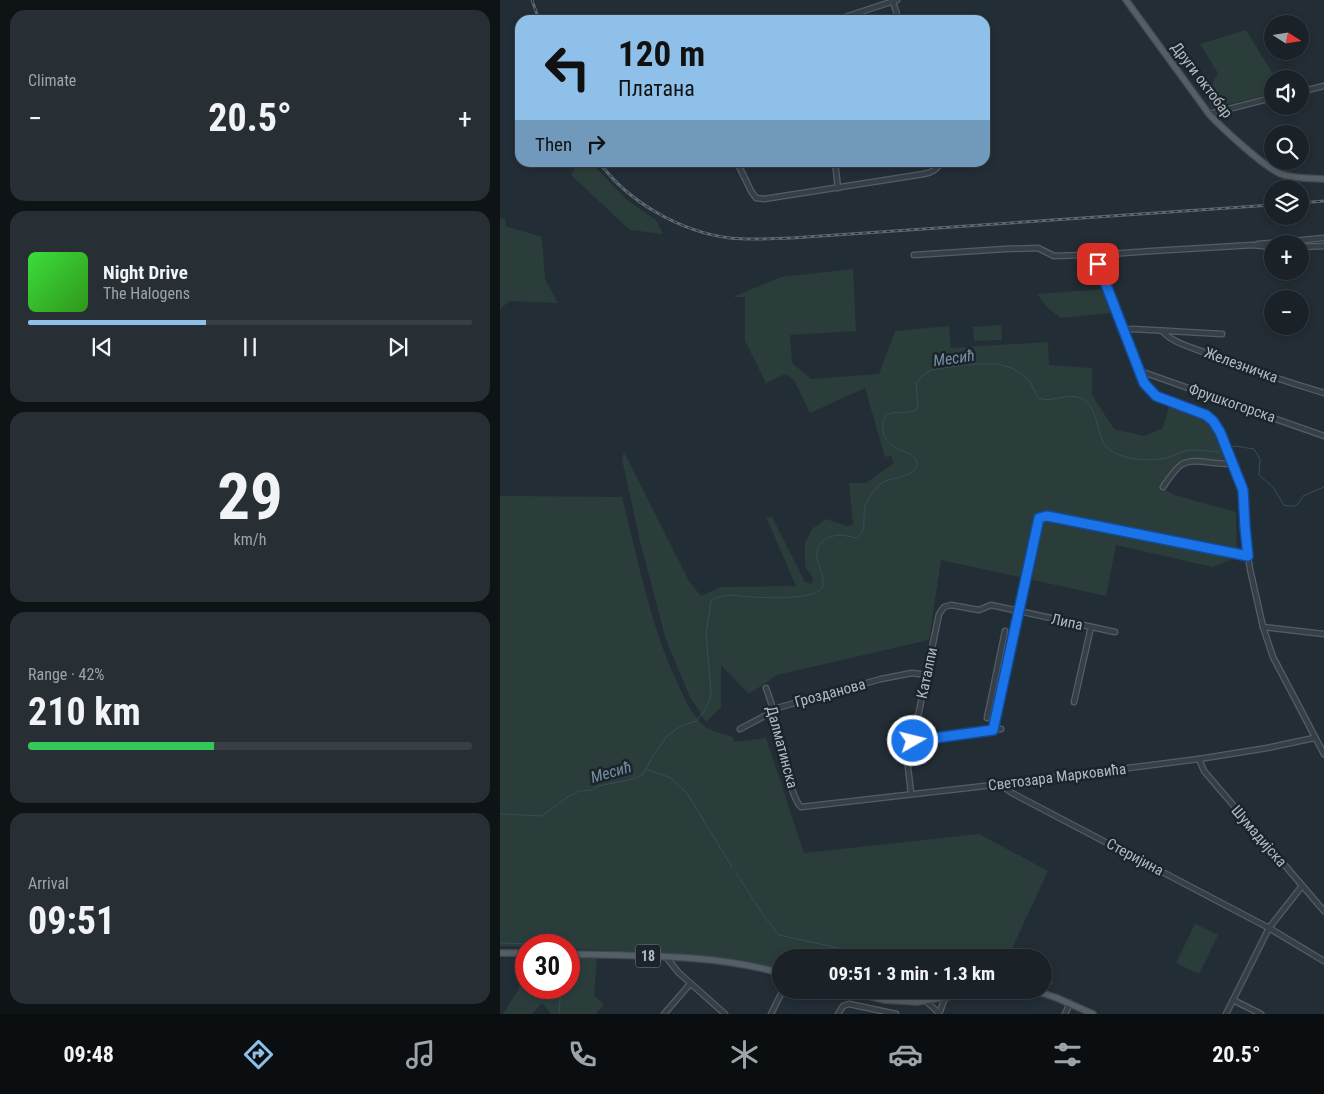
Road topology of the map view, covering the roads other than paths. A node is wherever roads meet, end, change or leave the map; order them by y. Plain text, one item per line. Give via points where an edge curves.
1 (1126, 0) edge
2 (895, 1) edge
3 (852, 15) edge
4 (898, 15) edge
5 (1324, 86) edge
6 (1309, 90) edge
7 (1264, 100) edge
8 (1209, 114) junction
9 (739, 167) edge
10 (836, 167) edge
11 (939, 167) edge
12 (1324, 179) edge
13 (838, 188) junction
14 (1324, 238) edge
15 (1309, 239) edge
16 (1264, 244) edge
17 (1253, 245) junction
18 (1264, 246) edge
19 (1324, 246) edge
20 (1309, 247) edge
21 (914, 256) dead end
22 (1100, 257) junction
23 (1124, 330) junction
24 (1162, 331) junction
25 (1222, 334) dead end
26 (1140, 371) junction
27 (1324, 393) edge
28 (1324, 436) edge
29 (1234, 463) junction
30 (1163, 487) dead end
31 (1248, 556) junction
32 (942, 609) joint
33 (1018, 612) junction
34 (1091, 627) junction
35 (1263, 627) junction
36 (1005, 632) dead end
37 (1115, 632) dead end
38 (1324, 634) edge
39 (926, 675) junction
40 (766, 688) dead end
41 (993, 690) junction
42 (1001, 692) junction
43 (1074, 702) dead end
44 (773, 710) junction
45 (987, 718) dead end
46 (740, 729) dead end
47 (1000, 729) dead end
48 (993, 730) junction
49 (1314, 738) junction
50 (913, 741) junction
51 (1324, 754) edge
52 (1199, 759) junction
53 (1002, 784) junction
54 (911, 794) junction
55 (800, 806) joint
56 (1302, 886) junction
57 (1324, 910) edge
58 (1269, 928) junction
59 (500, 952) edge
60 (515, 953) edge
61 (580, 954) edge
62 (666, 957) junction
63 (1324, 960) edge
64 (772, 971) edge
65 (690, 984) junction
66 (1052, 997) edge
67 (778, 999) edge
68 (881, 999) edge
69 (940, 999) edge
70 (945, 999) edge
71 (1233, 1000) junction
72 (927, 1002) junction
73 (1070, 1003) junction
74 (664, 1014) edge
75 (726, 1014) edge
76 (771, 1014) edge
77 (838, 1014) edge
78 (896, 1014) edge
79 (939, 1014) edge
80 (1065, 1014) edge
81 (1093, 1014) edge
82 (1226, 1014) edge
83 (1262, 1014) edge

1 - 8 main road, Други октобар
2 - 3 street
2 - 4 street
5 - 6 street
7 - 8 street
8 - 12 main road, Други октобар via 1273,170 1289,176
9 - 13 street via 756,198
10 - 13 street
11 - 13 street via 934,172
14 - 15 street
16 - 17 street
17 - 18 street
17 - 22 street
19 - 20 street
21 - 22 street via 1038,248 1054,256
22 - 23 street via 1099,268
23 - 24 street
23 - 26 street
24 - 25 street
24 - 27 street, Железничка via 1184,344 1260,374
26 - 28 street, Фрушкогорска
26 - 29 street via 1144,383 1156,396 1206,415 1213,421
29 - 30 street via 1181,465
29 - 31 street via 1243,490
31 - 33 street via 1047,516 1039,518
31 - 35 street
32 - 33 street, Липа via 951,605 979,610 989,605
32 - 39 street, Каталпи
33 - 34 street, Липа
33 - 42 street
34 - 37 street, Липа
34 - 43 street
35 - 38 street
35 - 49 street via 1272,657
36 - 41 street
39 - 44 street, Грозданова via 912,673 881,679
39 - 50 street, Каталпи
40 - 44 street, Далматинска
41 - 42 street
41 - 45 street
42 - 48 street
44 - 46 street, Грозданова
44 - 55 street, Далматинска via 787,772
47 - 48 street
48 - 50 street
49 - 51 street
49 - 52 street, Светозара Марковића
50 - 54 street, Каталпи via 906,748 905,755
52 - 53 street, Светозара Марковића
52 - 56 street, Шумадијска via 1204,772
53 - 54 street, Светозара Марковића
53 - 58 street, Стеријина via 1012,793
54 - 55 street, Светозара Марковића
56 - 57 street, Шумадијска
56 - 58 street
58 - 63 street, Стеријина
58 - 71 street
59 - 60 main road
61 - 62 main road, 18
62 - 64 main road, 18 via 716,960
62 - 65 street
65 - 74 street
65 - 75 street
66 - 73 main road
67 - 76 street
68 - 72 main road
69 - 72 main road
70 - 79 street
71 - 82 street
71 - 83 street
72 - 79 street
73 - 80 street
73 - 81 main road
77 - 78 street via 846,1005

